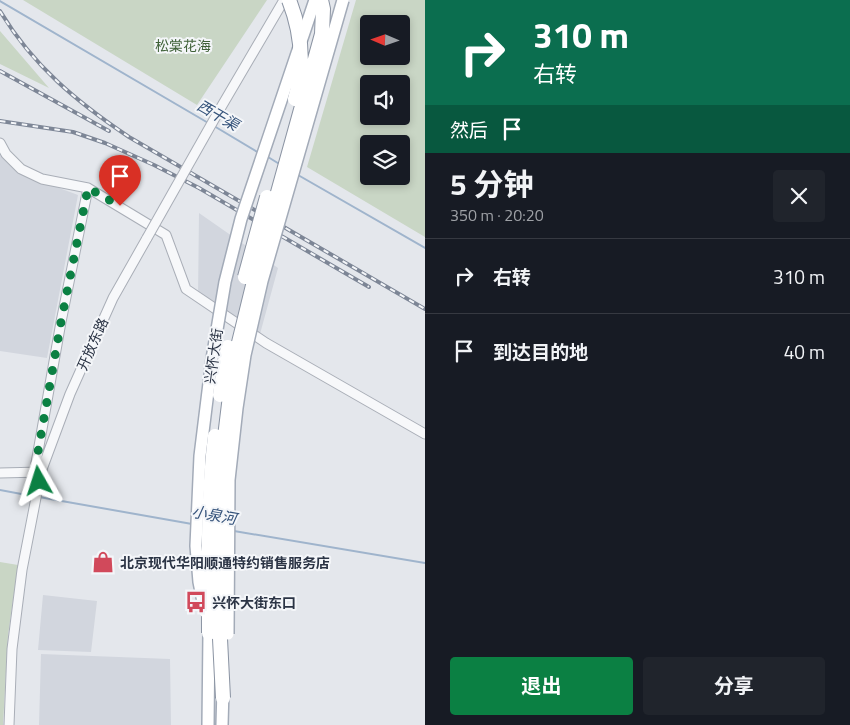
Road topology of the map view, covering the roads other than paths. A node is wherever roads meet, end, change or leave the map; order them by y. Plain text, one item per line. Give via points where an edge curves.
1 (284, 0) edge
2 (290, 0) edge
3 (315, 0) edge
4 (322, 0) edge
5 (343, 0) edge
6 (0, 143) edge
7 (88, 188) junction
8 (425, 434) edge
9 (0, 473) edge
10 (40, 476) junction
11 (209, 633) junction
12 (223, 698) junction
13 (9, 725) edge
14 (208, 725) edge
15 (222, 725) edge

1 - 10 street, 开放东路, bridge via 113,298 70,394
2 - 11 highway, bridge via 302,48 299,85 252,248 224,365 213,456
3 - 11 main road, 兴怀大街, bridge via 241,220 225,282 212,359 200,456 196,546
4 - 12 highway, bridge via 322,34 234,363 223,454 219,620
5 - 12 main road, bridge via 262,281 245,355 230,480 228,634
6 - 7 street via 21,169 42,179
7 - 8 street via 166,235 186,288 266,343
7 - 10 street via 36,463
9 - 10 street
10 - 13 street, 开放东路 via 22,570 12,649
11 - 14 main road, 兴怀大街
12 - 15 main road

